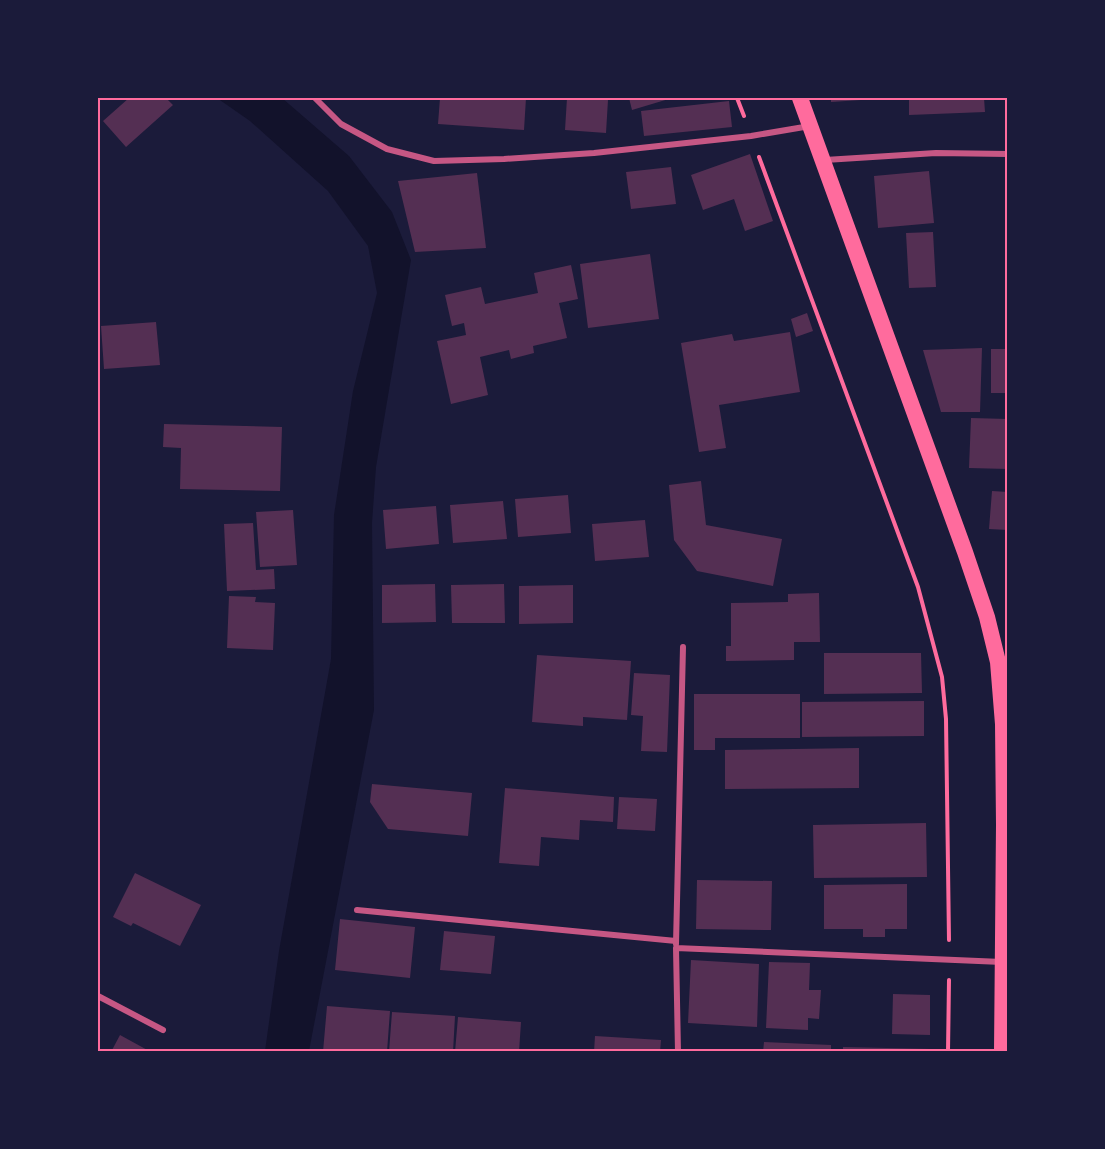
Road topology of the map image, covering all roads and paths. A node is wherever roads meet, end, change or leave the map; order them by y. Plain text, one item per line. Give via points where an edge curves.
1 (315, 98) edge
2 (737, 98) edge
3 (801, 98) edge
4 (810, 126) junction
5 (751, 136) junction
6 (1008, 154) edge
7 (823, 160) junction
8 (683, 647) dead end
9 (1003, 661) edge
10 (357, 910) dead end
11 (676, 944) junction
12 (949, 961) junction
13 (1002, 962) junction
14 (98, 996) edge
15 (163, 1030) dead end
16 (678, 1052) edge
17 (948, 1052) edge
18 (1002, 1052) edge

1 - 5 street via 341,124 387,149 434,160 594,153
2 - 5 path
3 - 4 highway
4 - 5 street
4 - 7 highway
5 - 12 path via 918,587 934,642 947,729
6 - 7 street via 936,153
7 - 9 highway
8 - 11 street
9 - 13 highway
10 - 11 street
11 - 12 street
11 - 16 street
12 - 13 street
12 - 17 path
13 - 18 highway
14 - 15 street

